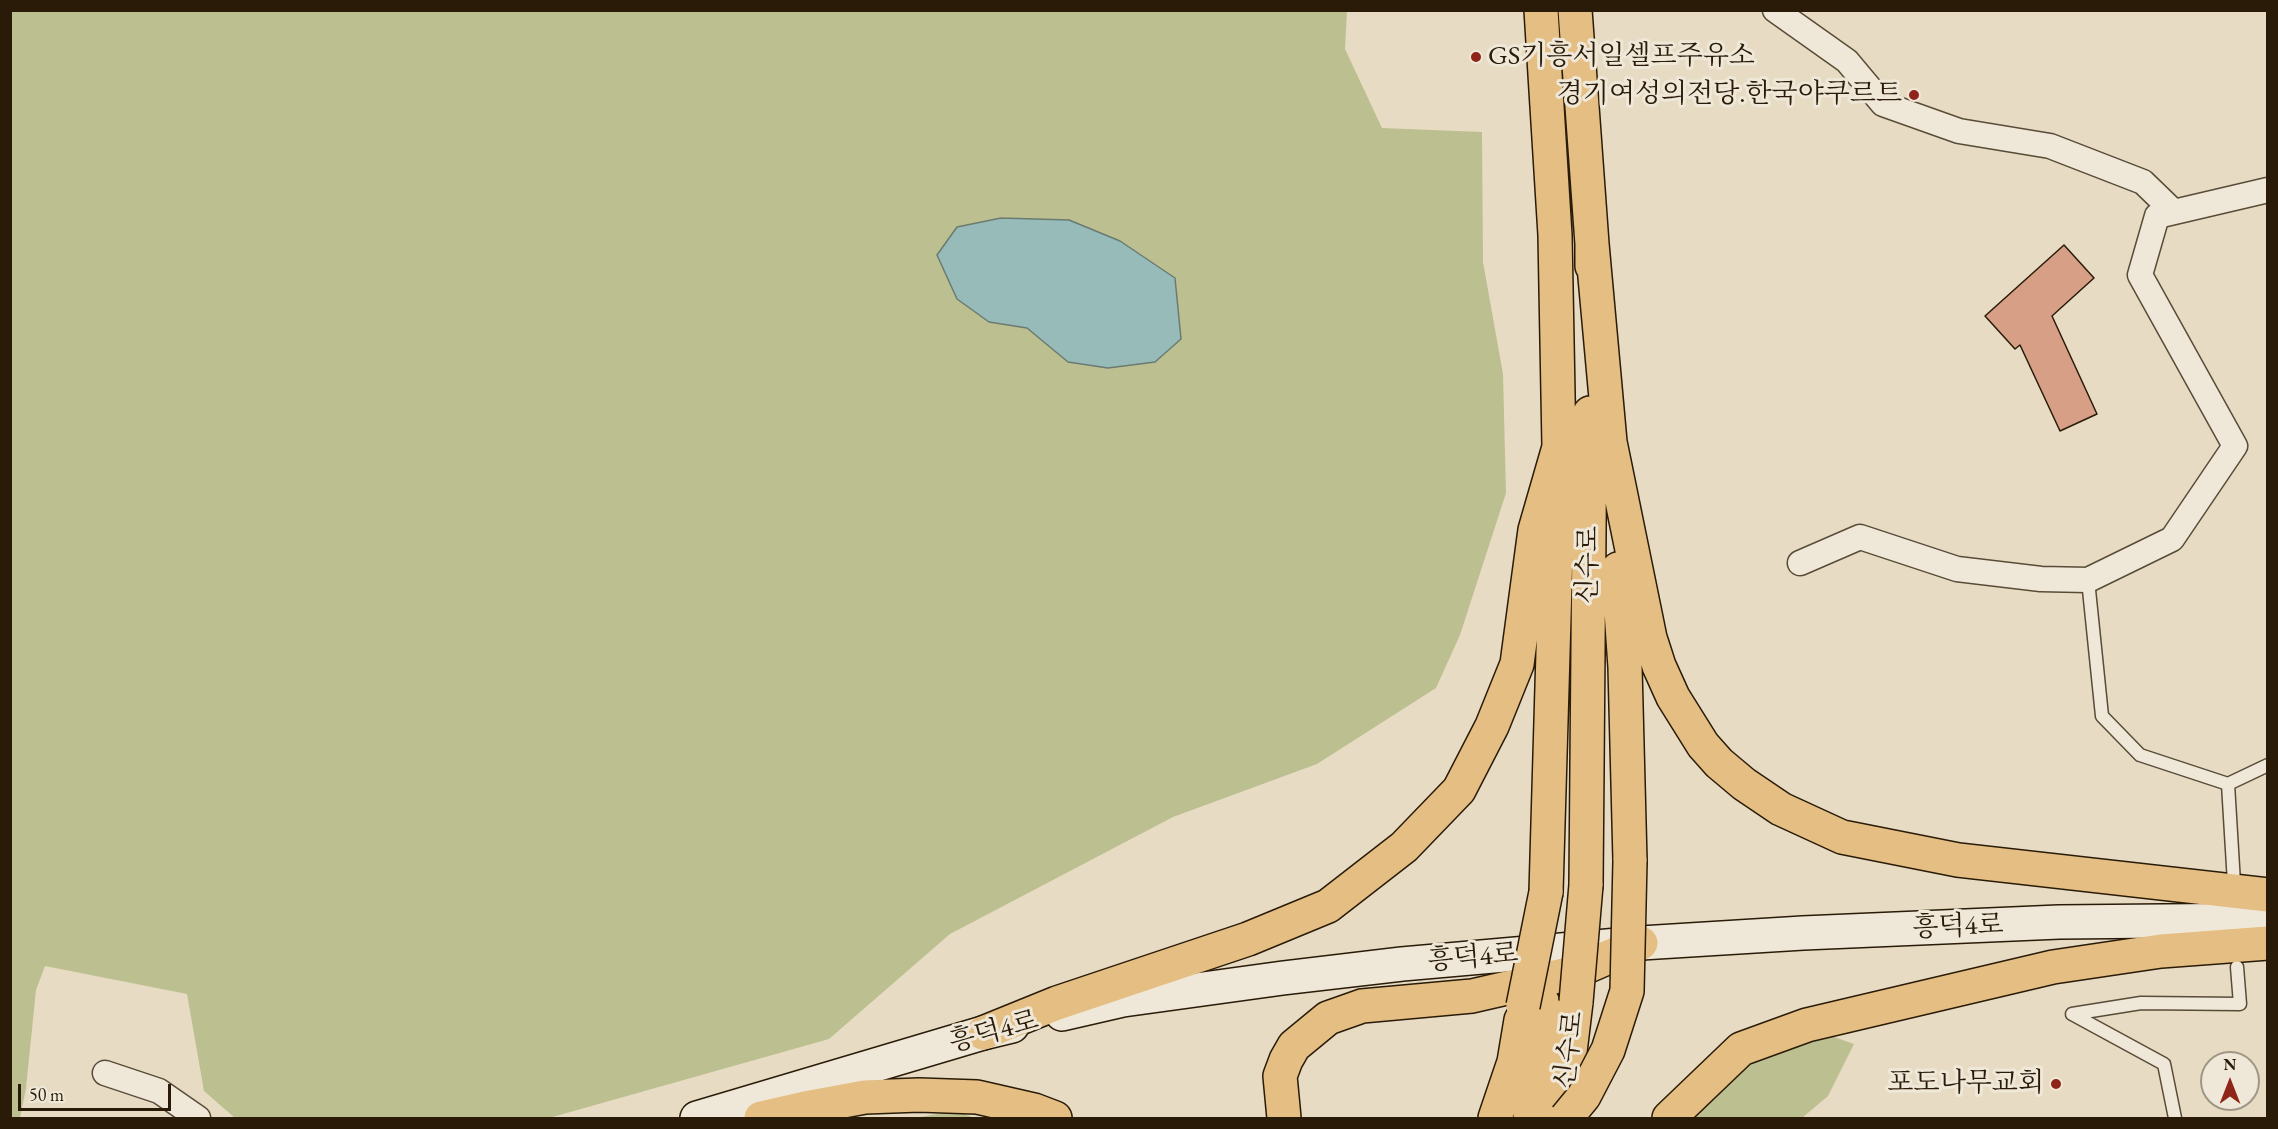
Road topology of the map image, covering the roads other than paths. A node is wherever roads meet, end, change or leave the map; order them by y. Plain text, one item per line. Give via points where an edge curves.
1 (1540, 10) edge
2 (1575, 10) edge
3 (1775, 10) edge
4 (2267, 190) edge
5 (2175, 212) junction
6 (1592, 244) junction
7 (1610, 442) junction
8 (1559, 447) junction
9 (1800, 563) dead end
10 (2088, 580) junction
11 (2268, 765) edge
12 (2228, 784) junction
13 (2234, 883) dead end
14 (2268, 895) edge
15 (2268, 920) edge
16 (1641, 943) junction
17 (2268, 944) edge
18 (2237, 968) dead end
19 (1533, 1005) junction
20 (983, 1033) junction
21 (105, 1073) dead end
22 (198, 1119) edge
23 (697, 1119) edge
24 (762, 1119) edge
25 (1055, 1119) edge
26 (1284, 1119) edge
27 (1495, 1119) edge
28 (1530, 1119) edge
29 (1564, 1119) edge
30 (1669, 1119) edge
31 (2175, 1119) edge

1 - 8 main road, 신수로 via 1555,235
2 - 6 main road, 신수로
3 - 5 street via 1847,61 1882,104 1959,131 2050,146 2143,182
4 - 5 street
5 - 10 street via 2157,216 2140,275 2235,446 2172,539
6 - 7 main road
6 - 29 main road, 신수로, bridge via 1586,885
7 - 14 main road via 1643,608 1659,666 1703,745 1753,790 1812,824 1865,842 1958,860
7 - 29 main road, bridge via 1625,667 1630,861 1627,991 1608,1050 1584,1096
8 - 19 main road, 신수로, bridge via 1546,892
8 - 20 main road via 1535,530 1517,664 1492,726 1459,790 1404,847 1328,906 1248,939 1057,1003
9 - 10 street via 1860,537 1957,568 2041,579
10 - 12 lane via 2102,716 2140,755
11 - 12 lane
12 - 13 lane
15 - 16 street, 흥덕4로 via 2059,922
16 - 20 street, 흥덕4로 via 1402,964 1237,984 1123,1000
16 - 26 main road via 1572,972 1472,996 1362,1006 1328,1018 1294,1046 1286,1060 1280,1076
17 - 30 main road via 2161,951 2053,967 1807,1025 1741,1049
18 - 31 lane via 2240,1004 2141,1003 2072,1014 2164,1064
19 - 27 main road
19 - 28 main road, 신수로
20 - 23 street, 흥덕4로
21 - 22 street via 159,1091
24 - 25 main road via 865,1097 919,1095 977,1097

